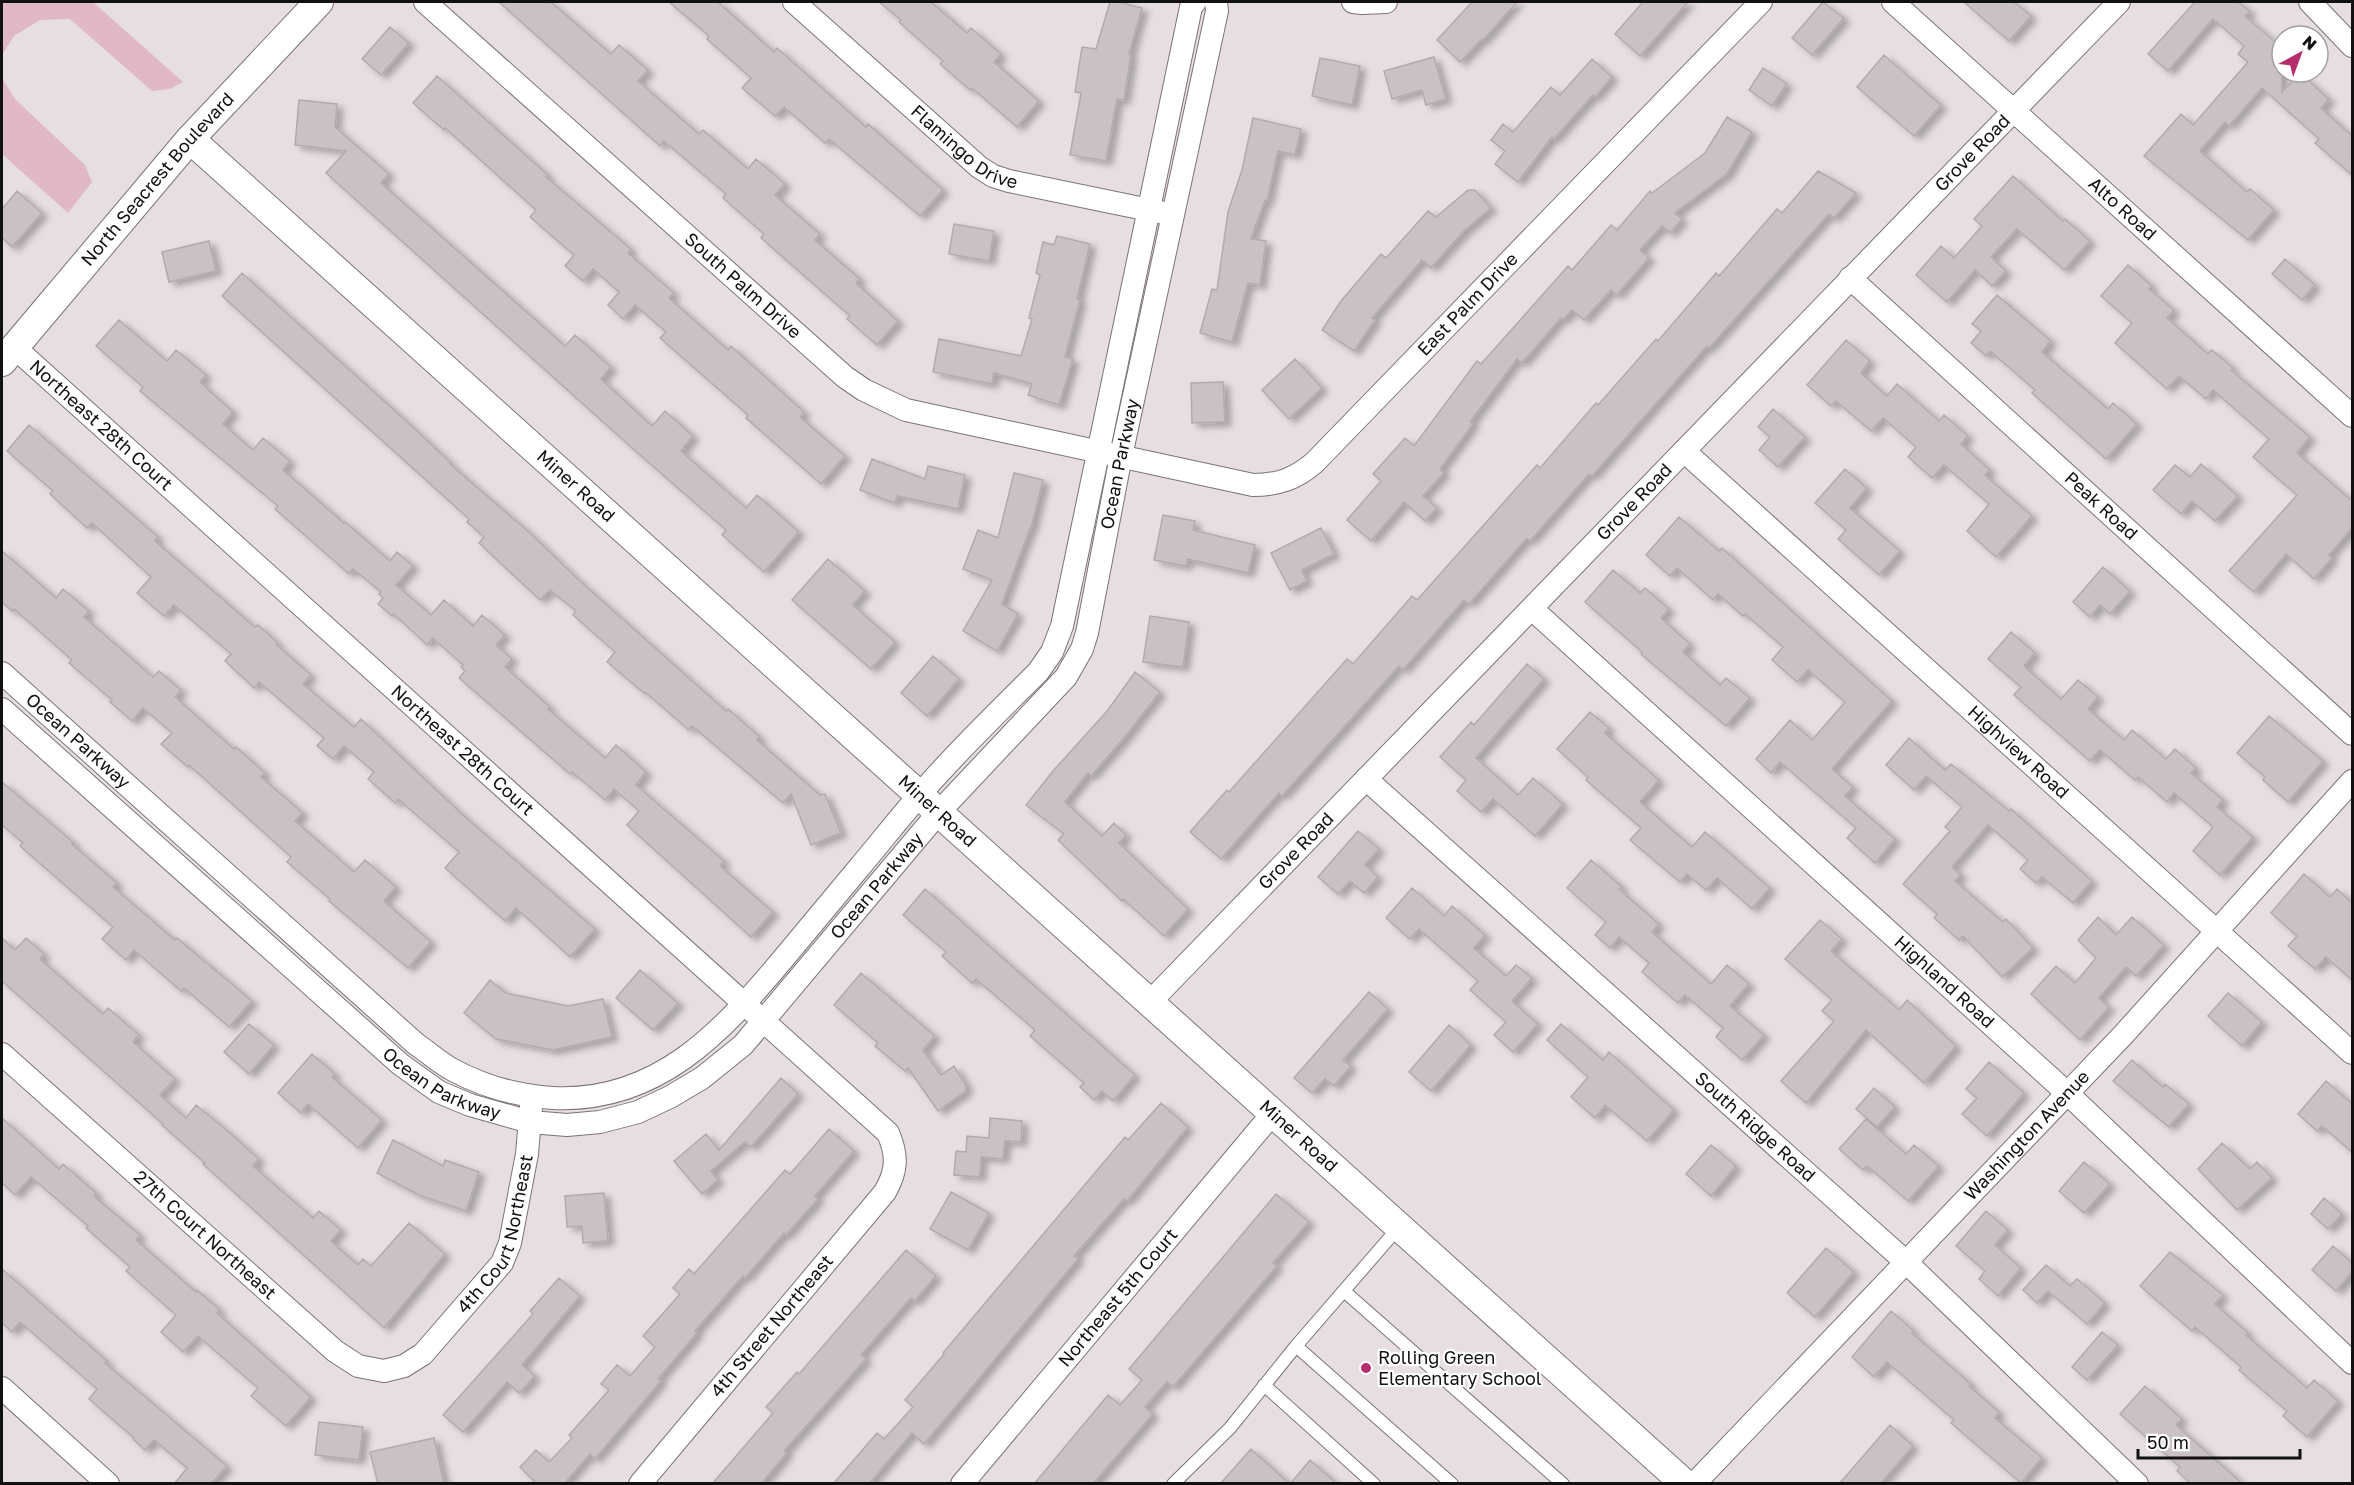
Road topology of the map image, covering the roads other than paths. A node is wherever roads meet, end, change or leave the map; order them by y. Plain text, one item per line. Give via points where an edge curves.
1 (319, 2) edge
2 (425, 2) edge
3 (794, 2) edge
4 (1195, 2) edge
5 (1216, 2) edge
6 (1353, 2) edge
7 (1386, 2) edge
8 (1761, 2) edge
9 (1893, 2) edge
10 (2119, 2) edge
11 (2310, 2) edge
12 (2352, 46) edge
13 (2013, 111) junction
14 (190, 140) junction
15 (1149, 210) junction
16 (1174, 215) junction
17 (1850, 278) junction
18 (8, 354) edge
19 (2352, 416) edge
20 (1684, 451) junction
21 (1098, 452) junction
22 (1121, 456) junction
23 (1532, 609) junction
24 (2, 673) edge
25 (2, 709) edge
26 (2352, 734) edge
27 (1366, 778) junction
28 (2352, 781) edge
29 (929, 804) junction
30 (154, 810) junction
31 (136, 829) junction
32 (2218, 932) junction
33 (1150, 1002) junction
34 (746, 1003) junction
35 (765, 1021) junction
36 (2352, 1053) edge
37 (2, 1054) edge
38 (2067, 1093) junction
39 (532, 1096) junction
40 (1274, 1113) junction
41 (530, 1122) junction
42 (896, 1163) joint
43 (1399, 1227) junction
44 (1906, 1262) junction
45 (1344, 1291) junction
46 (1296, 1346) junction
47 (423, 1354) joint
48 (2352, 1363) edge
49 (1264, 1385) junction
50 (2, 1388) edge
51 (1678, 1481) edge
52 (108, 1484) edge
53 (640, 1484) edge
54 (962, 1484) edge
55 (1173, 1484) edge
56 (1374, 1484) edge
57 (1452, 1484) edge
58 (1563, 1484) edge
59 (2137, 1484) edge

1 - 14 street, North Seacrest Boulevard
2 - 21 street, South Palm Drive via 864,390 906,410
3 - 15 street, Flamingo Drive via 993,176
4 - 15 street, Ocean Parkway
5 - 16 street, Ocean Parkway
6 - 7 street
8 - 22 street, East Palm Drive via 1301,474 1270,485 1253,485
9 - 13 street, Alto Road
10 - 13 street, Grove Road
11 - 12 street
13 - 17 street, Grove Road
13 - 19 street, Alto Road
14 - 18 street, North Seacrest Boulevard
14 - 29 street, Miner Road
15 - 16 street, Flamingo Drive
15 - 21 street, Ocean Parkway
16 - 22 street, Ocean Parkway
17 - 20 street, Grove Road
17 - 26 street, Peak Road
18 - 34 street, Northeast 28th Court
20 - 23 street, Grove Road
20 - 32 street, Highview Road
21 - 22 street, South Palm Drive
21 - 29 street, Ocean Parkway via 1062,626 1052,652
22 - 29 street, Ocean Parkway via 1087,633 1075,664 1057,689
23 - 27 street, Grove Road
23 - 38 street, Highland Road
24 - 30 street, Ocean Parkway
25 - 31 street, Ocean Parkway
27 - 33 street, Grove Road
27 - 44 street, South Ridge Road
28 - 32 street, Washington Avenue
29 - 33 street, Miner Road
29 - 34 street, Ocean Parkway
29 - 35 street, Ocean Parkway
30 - 31 street
30 - 39 street, Ocean Parkway via 416,1044 452,1069
31 - 41 street, Ocean Parkway via 400,1064 439,1092
32 - 36 street, Highview Road
32 - 38 street, Washington Avenue
33 - 40 street, Miner Road
34 - 35 street, Northeast 28th Court
34 - 39 street, Ocean Parkway via 688,1057 629,1088 596,1096
35 - 41 street, Ocean Parkway via 743,1045 702,1078 638,1112 600,1122
35 - 42 street, Northeast 28th Court via 888,1134
37 - 47 street, 27th Court Northeast via 335,1351 358,1366 384,1371 405,1366
38 - 44 street, Washington Avenue
38 - 48 street, Highland Road
39 - 41 street, 4th Court Northeast
40 - 43 street, Miner Road
40 - 54 street, Northeast 5th Court
41 - 47 street, 4th Court Northeast via 510,1244 502,1263
42 - 53 street, 4th Street Northeast via 885,1192
43 - 45 lane
43 - 51 street, Miner Road
44 - 51 street, Washington Avenue
44 - 59 street, South Ridge Road
45 - 46 lane
45 - 58 lane
46 - 49 lane
46 - 57 lane
49 - 55 lane via 1230,1428
49 - 56 lane
50 - 52 street

